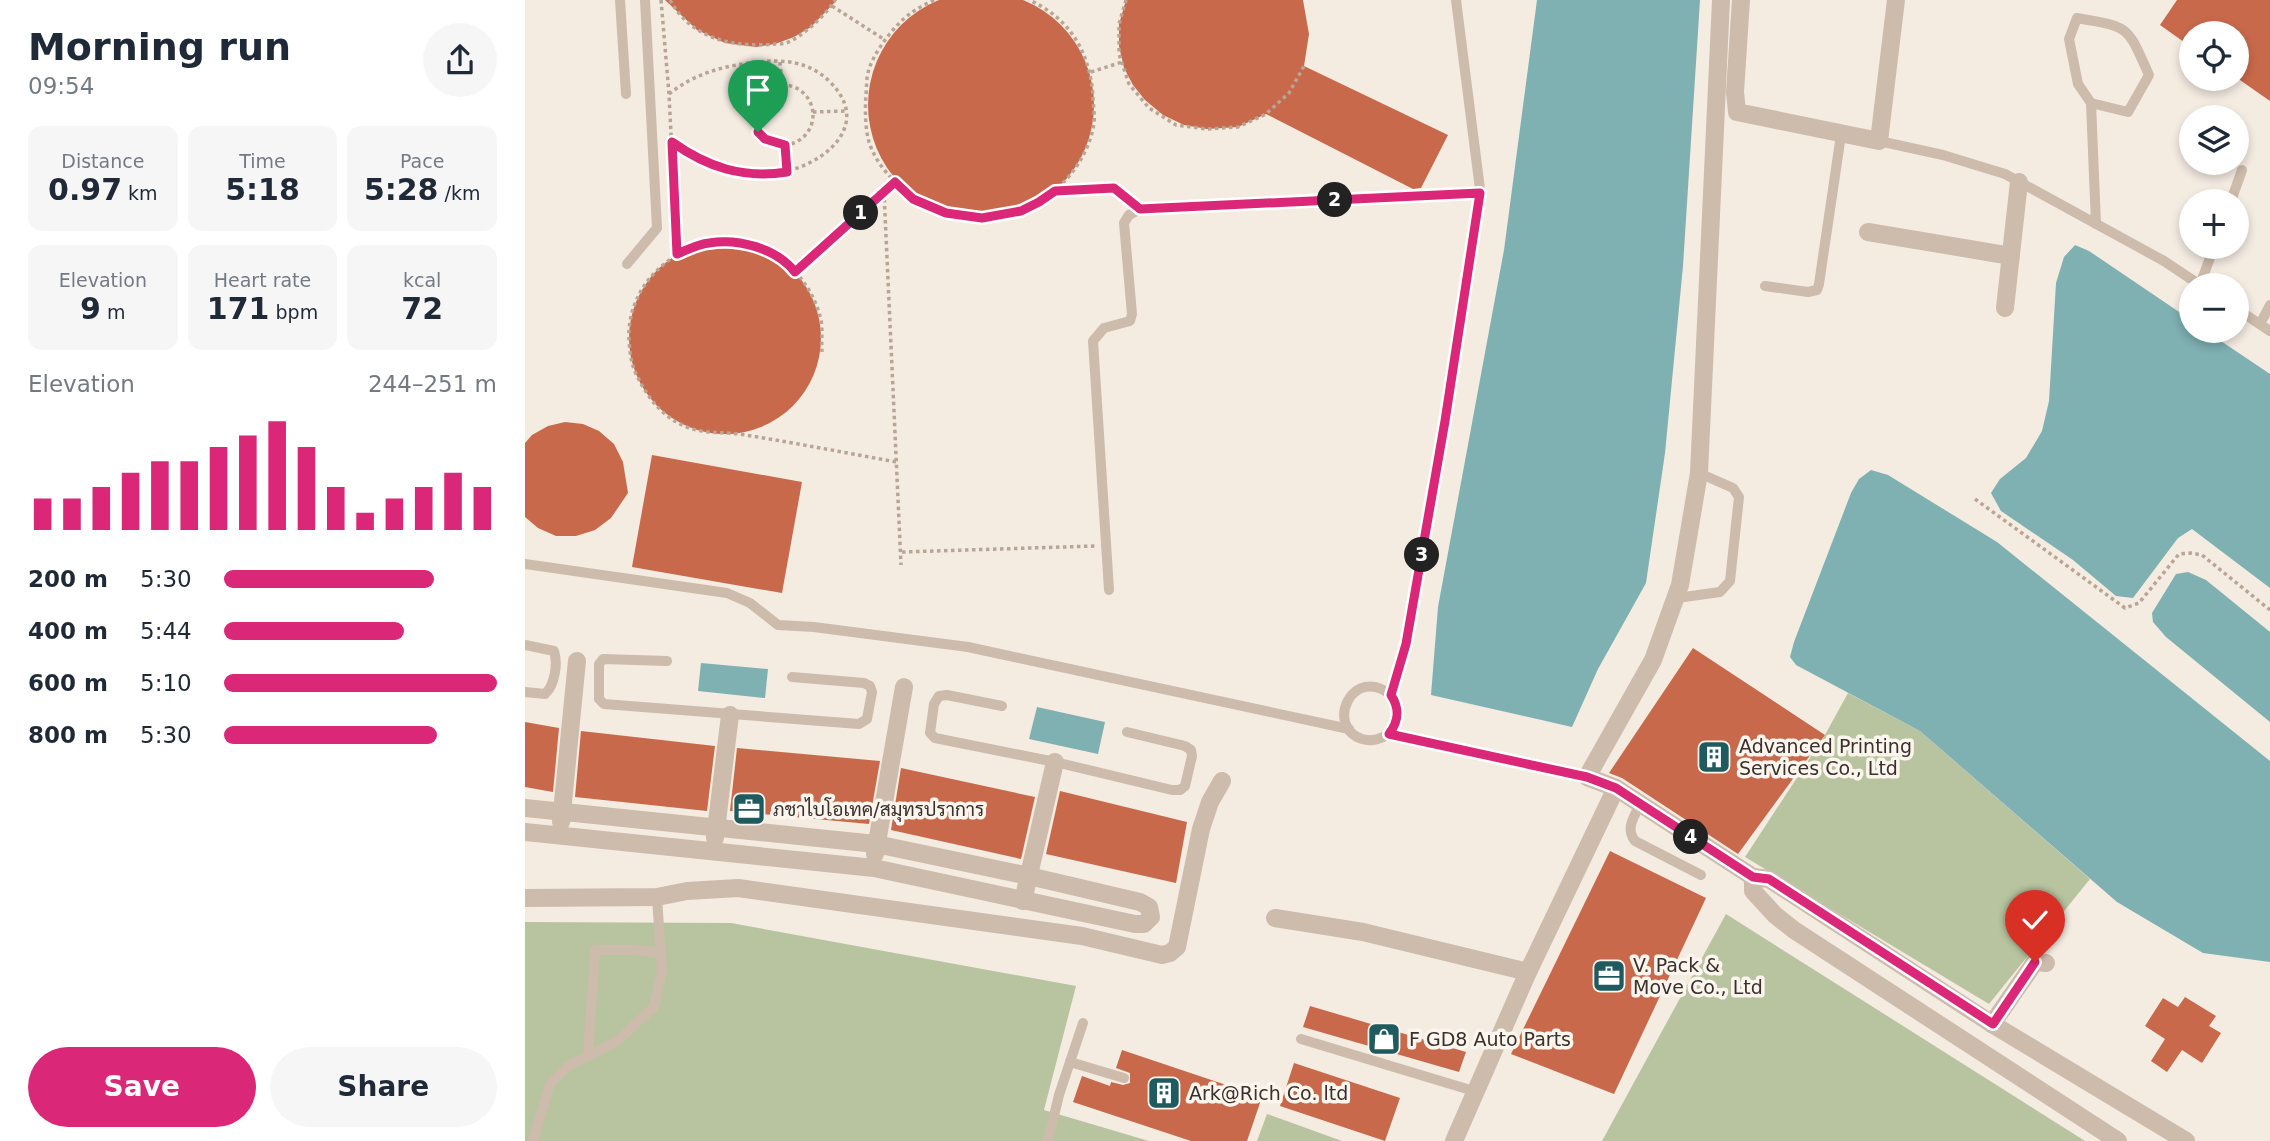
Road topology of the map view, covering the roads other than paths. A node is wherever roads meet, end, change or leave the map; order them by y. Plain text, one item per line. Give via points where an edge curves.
1 (619, 0) edge
2 (645, 0) edge
3 (1456, 0) edge
4 (1721, 0) edge
5 (1741, 0) edge
6 (1896, 0) edge
7 (626, 94) dead end
8 (2091, 103) junction
9 (1841, 135) junction
10 (1879, 141) junction
11 (2019, 182) junction
12 (1480, 193) junction
13 (2096, 224) junction
14 (1868, 232) dead end
15 (2011, 256) junction
16 (627, 264) dead end
17 (2182, 273) edge
18 (1765, 286) dead end
19 (2270, 305) edge
20 (2005, 308) dead end
21 (2249, 317) edge
22 (2260, 324) junction
23 (2270, 331) edge
24 (1699, 473) junction
25 (525, 564) edge
26 (1109, 590) dead end
27 (1677, 598) junction
28 (525, 645) edge
29 (667, 660) dead end
30 (577, 661) dead end
31 (792, 677) dead end
32 (904, 687) dead end
33 (525, 692) edge
34 (1391, 695) junction
35 (1002, 706) dead end
36 (730, 715) junction
37 (1349, 729) junction
38 (1127, 732) dead end
39 (1389, 734) junction
40 (1055, 762) junction
41 (1587, 777) junction
42 (1222, 781) dead end
43 (1616, 788) junction
44 (1640, 804) junction
45 (525, 808) edge
46 (562, 813) junction
47 (716, 827) junction
48 (525, 832) edge
49 (559, 836) junction
50 (876, 844) junction
51 (714, 852) junction
52 (874, 868) junction
53 (1701, 875) dead end
54 (1029, 876) junction
55 (1753, 877) junction
56 (657, 897) junction
57 (525, 898) edge
58 (1023, 901) junction
59 (1275, 918) dead end
60 (661, 953) junction
61 (2046, 962) dead end
62 (1528, 972) junction
63 (1083, 1023) dead end
64 (1993, 1024) junction
65 (1301, 1039) dead end
66 (588, 1056) junction
67 (1070, 1062) junction
68 (1124, 1078) dead end
69 (1477, 1092) junction
70 (533, 1141) edge
71 (1048, 1141) edge
72 (1454, 1141) edge
73 (2118, 1141) edge
74 (2186, 1141) edge

1 - 7 lane
2 - 16 lane via 657,228
3 - 12 lane
4 - 24 street
5 - 9 street via 1737,112
6 - 10 street
8 - 8 lane via 2078,84 2069,38 2077,18 2115,24 2130,35 2149,75 2128,112
8 - 13 lane
9 - 10 street
9 - 18 lane via 1817,290
10 - 11 lane via 1943,155
11 - 13 lane
11 - 15 street
12 - 26 lane via 1140,209 1129,215 1124,223 1132,314 1130,321 1104,328 1093,341
12 - 34 lane via 1406,644
13 - 17 lane
14 - 15 street
15 - 20 street
19 - 22 lane
21 - 22 lane
22 - 23 lane
24 - 27 street
24 - 27 lane via 1733,488 1739,497 1730,581 1720,592
25 - 37 lane via 727,593 750,603 778,625 968,647
27 - 41 street via 1653,660
28 - 33 lane via 554,651 556,659 551,689 545,694
29 - 36 lane via 603,659 599,699 604,704
30 - 46 street
31 - 36 lane via 870,685 867,719 859,724
32 - 50 street
34 - 37 lane via 1367,686 1350,695 1344,712
34 - 39 lane via 1398,710
35 - 40 lane via 939,696 930,733 935,738
36 - 47 street
37 - 39 lane via 1364,739
38 - 40 lane via 1191,750 1185,786 1172,790
39 - 41 lane
40 - 54 street
41 - 43 street
42 - 56 street via 1201,829 1177,947 1163,955 1081,936 738,888
43 - 44 street
43 - 62 street
44 - 53 lane via 1629,827 1635,841
44 - 55 street
45 - 46 street
46 - 47 street
46 - 49 street
47 - 50 street
47 - 51 street
48 - 49 street
49 - 51 street
50 - 52 street
50 - 54 street
51 - 52 street
52 - 58 street
54 - 58 street
54 - 58 street via 1145,903 1151,917 1144,924 1135,924
55 - 64 street via 1769,879
55 - 73 street via 1753,891 1794,930
56 - 57 street
56 - 60 lane
59 - 62 street via 1363,932
60 - 66 lane via 654,1007 616,1042
60 - 66 lane via 595,950
61 - 64 street via 2035,962
62 - 69 street
63 - 67 lane
64 - 74 street
65 - 69 lane
66 - 70 lane via 568,1066 549,1084
67 - 68 lane
67 - 71 lane
69 - 72 street

